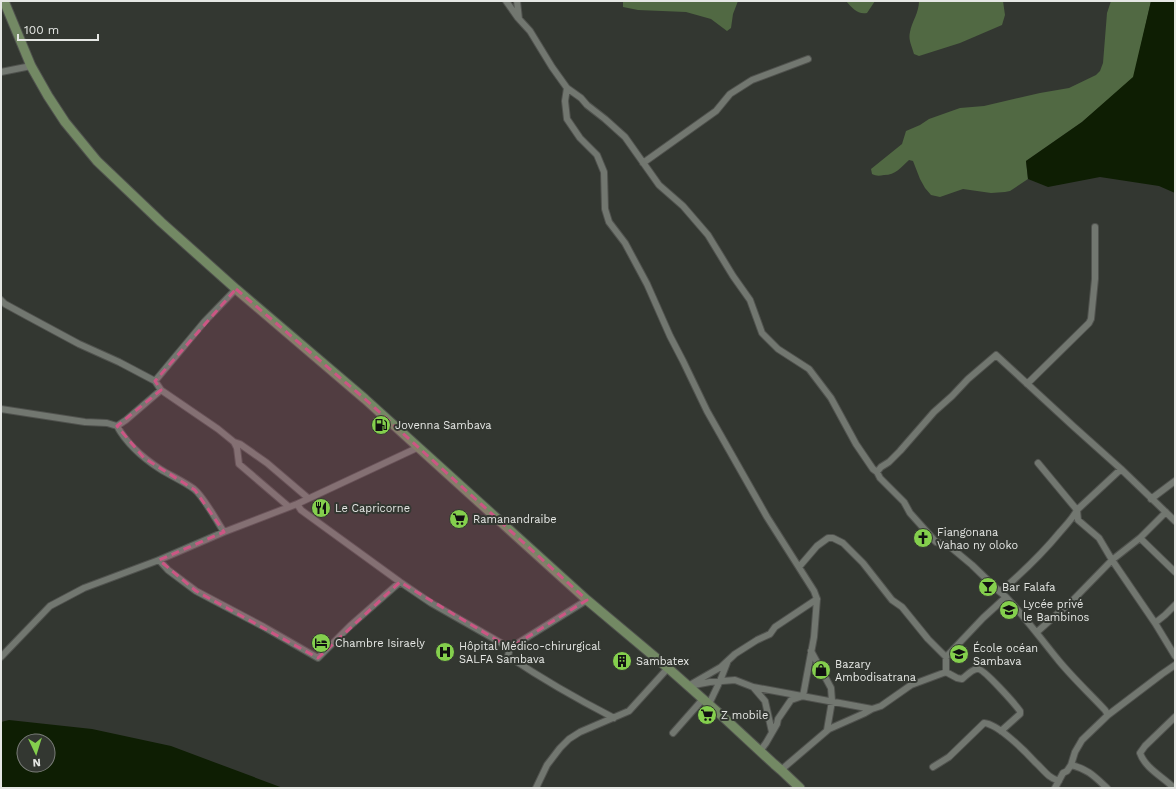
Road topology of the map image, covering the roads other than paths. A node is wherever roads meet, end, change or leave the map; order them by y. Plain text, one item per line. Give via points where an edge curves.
1 (4, 1) edge
2 (506, 1) edge
3 (517, 1) edge
4 (519, 19) junction
5 (808, 60) dead end
6 (31, 66) junction
7 (1, 72) edge
8 (567, 88) junction
9 (643, 162) junction
10 (1096, 227) dead end
11 (236, 289) junction
12 (1, 300) edge
13 (155, 380) junction
14 (1027, 384) junction
15 (161, 390) junction
16 (1, 409) edge
17 (117, 426) junction
18 (234, 442) junction
19 (419, 447) junction
20 (1038, 463) dead end
21 (1122, 469) junction
22 (877, 472) junction
23 (1175, 481) edge
24 (308, 498) junction
25 (1152, 499) junction
26 (297, 504) junction
27 (288, 506) junction
28 (1078, 510) junction
29 (1166, 512) junction
30 (1175, 521) edge
31 (224, 532) junction
32 (1140, 538) junction
33 (159, 560) junction
34 (1112, 560) junction
35 (799, 566) junction
36 (1175, 572) edge
37 (400, 582) junction
38 (1000, 592) junction
39 (1006, 597) junction
40 (817, 599) junction
41 (587, 600) junction
42 (1175, 605) edge
43 (1155, 623) junction
44 (1037, 632) junction
45 (510, 648) junction
46 (811, 651) junction
47 (1175, 656) edge
48 (946, 657) junction
49 (1, 658) edge
50 (727, 662) junction
51 (1175, 666) edge
52 (668, 668) junction
53 (946, 672) junction
54 (720, 681) junction
55 (688, 686) junction
56 (753, 687) junction
57 (802, 696) junction
58 (706, 701) junction
59 (832, 701) junction
60 (872, 709) junction
61 (1108, 715) junction
62 (1175, 717) edge
63 (614, 718) junction
64 (827, 730) junction
65 (1001, 731) junction
66 (772, 732) junction
67 (673, 733) dead end
68 (760, 751) junction
69 (1071, 765) junction
70 (933, 767) dead end
71 (781, 770) junction
72 (1059, 781) junction
73 (536, 788) edge
74 (800, 788) edge
75 (1055, 788) edge
76 (1107, 788) edge
77 (1174, 788) edge

1 - 6 main road
2 - 4 street
3 - 4 street
4 - 8 street via 530,31
5 - 9 street via 752,80 730,94 716,111
6 - 7 street
6 - 11 main road via 65,122 97,161
8 - 9 street via 625,137
8 - 35 street via 567,119 580,138 597,155 604,172 605,210 609,222 625,243 647,284 707,411 767,517
9 - 22 street via 659,185 683,206 708,235 750,300 762,333 778,349 809,369 831,398 856,444
10 - 14 street via 1095,279 1089,324
11 - 13 street
11 - 19 main road
12 - 13 street via 72,340
13 - 15 street
14 - 21 street
14 - 22 street via 996,355 934,412 900,451
15 - 17 street
15 - 18 street
16 - 17 street
17 - 31 street via 131,446 144,458 195,490
18 - 24 street via 266,463
18 - 27 street via 239,464
19 - 24 street
19 - 41 main road
20 - 28 street
21 - 25 street
21 - 28 street
22 - 38 street via 936,542 948,545
23 - 25 street
24 - 26 street
25 - 29 street
26 - 27 street
26 - 37 street via 301,510
27 - 31 street
28 - 34 street via 1078,520 1099,538
28 - 38 street via 1048,546
29 - 30 street
29 - 32 street
31 - 33 street
32 - 34 street
32 - 36 street
33 - 37 street via 196,591 318,658
33 - 49 street via 84,588 50,606
34 - 43 street
34 - 44 street
35 - 40 street
35 - 48 street via 828,538 842,543 863,563 892,600 902,607
37 - 45 street via 431,603
38 - 39 street
39 - 44 street
39 - 48 street
40 - 46 street
40 - 50 street
41 - 45 street
41 - 52 main road
42 - 43 street
43 - 47 street
44 - 61 street via 1058,661
45 - 63 street via 508,656 513,660
46 - 57 street
46 - 59 street via 831,688
48 - 53 street
50 - 54 street
50 - 55 street
51 - 61 street
52 - 55 main road
52 - 63 street via 629,711
53 - 60 street via 911,685 881,706
53 - 65 street via 962,679 978,668 1010,698 1020,714
54 - 55 street
54 - 56 street via 735,680
54 - 58 street
55 - 58 main road
56 - 57 street
56 - 66 street via 765,701
57 - 59 street
57 - 66 street via 791,700
58 - 67 street
58 - 68 main road
59 - 60 street
59 - 64 street
60 - 64 street
61 - 69 street via 1082,740 1074,752
62 - 77 street via 1140,752 1147,764
63 - 73 street via 569,739 547,765
64 - 71 street
65 - 70 street via 984,723 949,757
65 - 72 street via 1051,778
66 - 68 street
68 - 71 main road
69 - 72 street
69 - 76 street via 1082,767
71 - 74 main road
72 - 75 street

